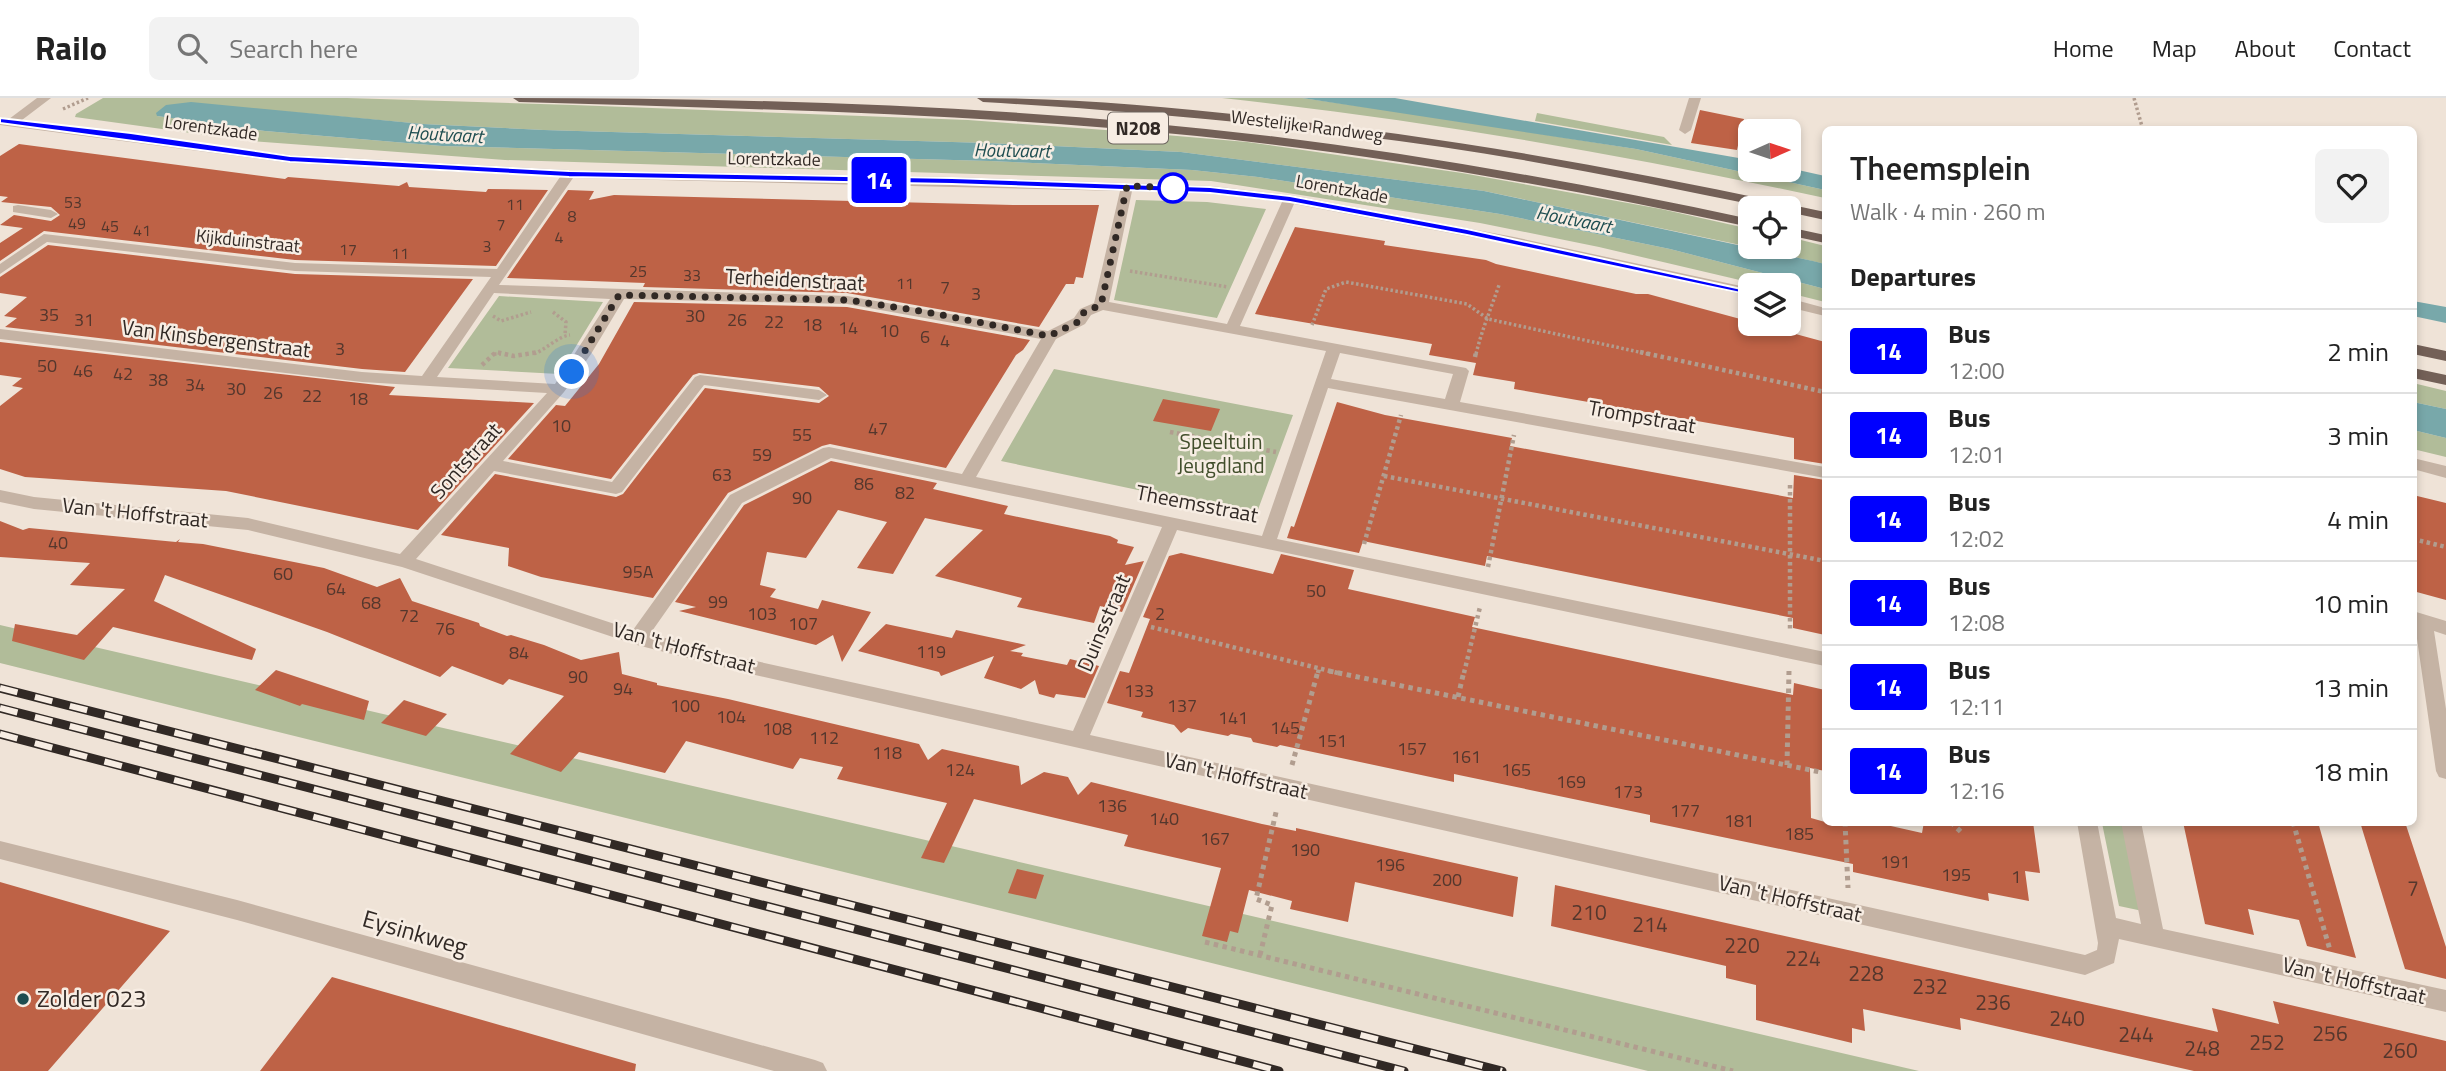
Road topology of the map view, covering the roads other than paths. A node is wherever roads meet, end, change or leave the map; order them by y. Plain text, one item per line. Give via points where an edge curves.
1 (45, 98) edge
2 (519, 98) edge
3 (984, 98) edge
4 (1695, 98) edge
5 (6, 122) edge
6 (0, 130) edge
7 (1685, 130) dead end
8 (569, 174) junction
9 (1127, 186) junction
10 (1738, 198) edge
11 (1290, 199) junction
12 (18, 209) dead end
13 (1801, 211) edge
14 (1822, 215) edge
15 (1738, 220) edge
16 (1801, 234) edge
17 (44, 238) junction
18 (1822, 238) edge
19 (0, 270) edge
20 (503, 273) junction
21 (493, 289) junction
22 (1738, 289) edge
23 (619, 295) junction
24 (1101, 305) junction
25 (1801, 306) edge
26 (1822, 311) edge
27 (1232, 328) junction
28 (0, 334) edge
29 (1049, 336) junction
30 (1334, 348) junction
31 (2417, 350) edge
32 (2446, 356) edge
33 (2417, 374) edge
34 (427, 380) junction
35 (2446, 380) edge
36 (1323, 382) junction
37 (559, 389) junction
38 (819, 395) dead end
39 (1451, 405) junction
40 (2417, 464) edge
41 (492, 465) junction
42 (1822, 472) edge
43 (2446, 472) edge
44 (966, 481) junction
45 (0, 496) edge
46 (1172, 523) junction
47 (1268, 542) junction
48 (404, 561) junction
49 (2418, 620) edge
50 (2446, 628) edge
51 (637, 638) junction
52 (1822, 658) edge
53 (1079, 741) junction
54 (2446, 771) edge
55 (2088, 826) edge
56 (2132, 826) edge
57 (0, 850) edge
58 (2107, 926) junction
59 (2154, 935) junction
60 (2446, 1001) edge
61 (816, 1071) edge

1 - 5 street
2 - 15 main road, Westelijke Randweg / N208 via 980,117 1195,132 1392,155 1596,190
3 - 10 main road, Westelijke Randweg / N208 via 1247,119 1430,142
4 - 7 street
5 - 6 street
5 - 8 street, Lorentzkade via 290,159
8 - 9 street, Lorentzkade
8 - 20 street
9 - 11 street, Lorentzkade
9 - 24 street
11 - 22 street, Lorentzkade
11 - 27 street
12 - 17 street via 51,214 39,223
13 - 14 main road, Westelijke Randweg / N208
16 - 18 main road
17 - 19 street
17 - 20 street, Kijkduinstraat via 295,267
20 - 21 street
21 - 23 street, Terheidenstraat
21 - 34 street
23 - 29 street, Terheidenstraat via 847,300
23 - 37 street, Sontstraat
24 - 27 street
24 - 29 street
25 - 26 street
27 - 30 street
28 - 34 street, Van Kinsbergenstraat via 256,366
29 - 44 street
30 - 36 street
30 - 39 street via 1461,371
31 - 32 main road
33 - 35 main road
34 - 37 street, Van Kinsbergenstraat
36 - 39 street, Trompstraat
36 - 47 street
37 - 41 street, Sontstraat
38 - 41 street via 700,380 616,488
39 - 42 street, Trompstraat
40 - 43 street
41 - 48 street, Sontstraat
44 - 46 street, Theemsstraat
44 - 51 street, Theemsstraat via 829,452 736,499
45 - 48 street, Van 't Hoffstraat via 248,524
46 - 47 street, Theemsstraat
46 - 53 street, Duinsstraat
47 - 52 street, Theemsstraat
48 - 51 street, Van 't Hoffstraat
49 - 50 street
49 - 54 street
51 - 53 street, Van 't Hoffstraat
53 - 58 street, Van 't Hoffstraat via 2085,965 2106,956
55 - 58 street
56 - 59 street
57 - 61 street, Eysinkweg via 237,910
58 - 59 street, Van 't Hoffstraat
59 - 60 street, Van 't Hoffstraat

